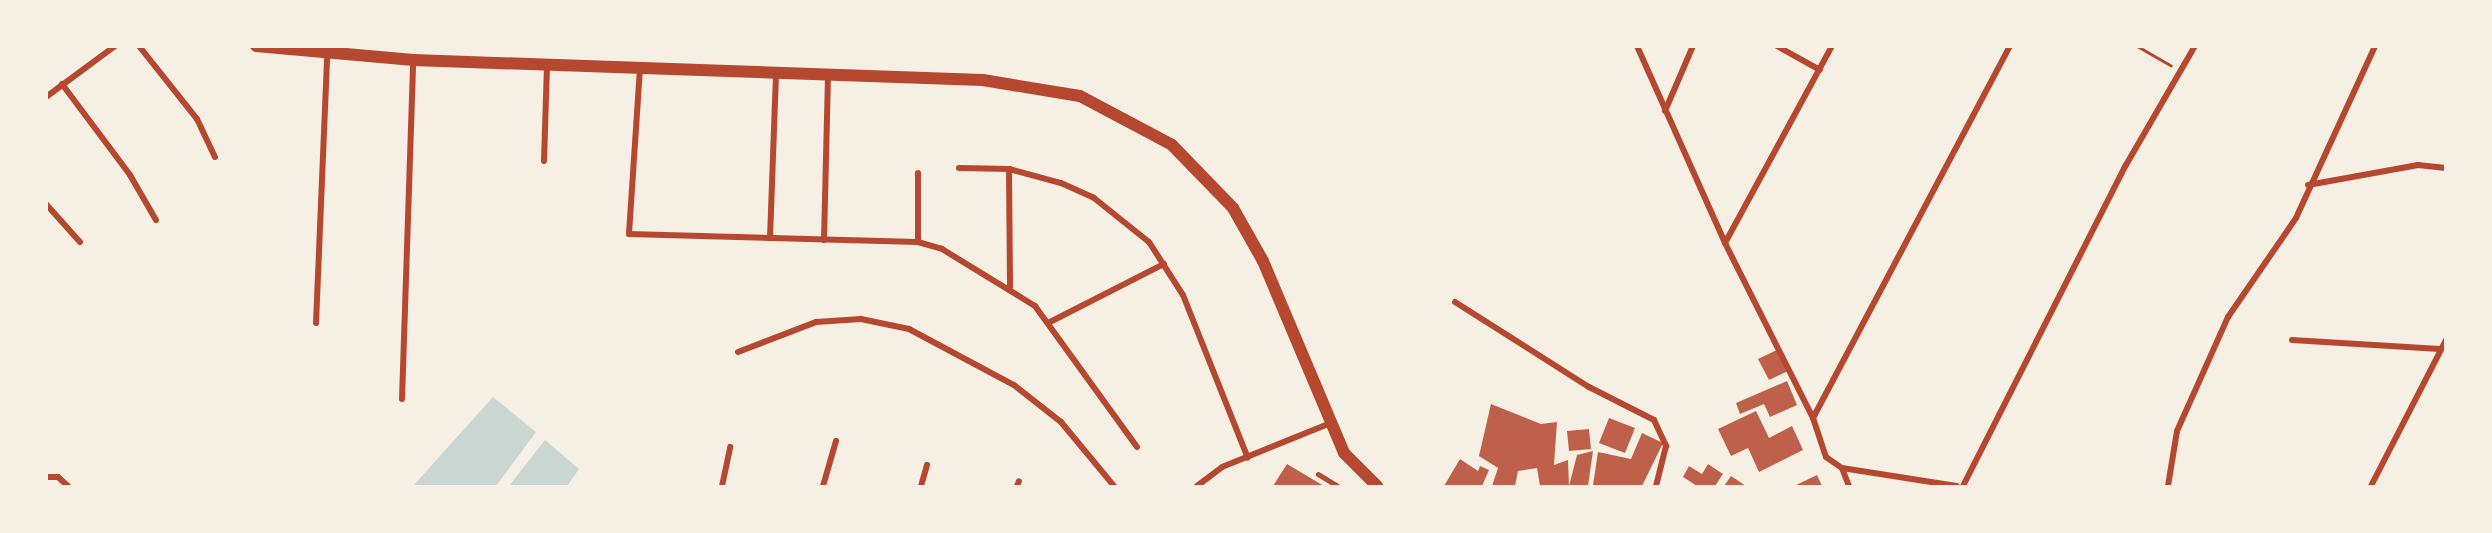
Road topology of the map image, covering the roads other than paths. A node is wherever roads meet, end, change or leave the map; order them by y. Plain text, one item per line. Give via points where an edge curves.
1 (115, 46) edge
2 (139, 46) edge
3 (256, 46) edge
4 (1637, 46) edge
5 (1693, 46) edge
6 (1777, 46) edge
7 (1832, 46) edge
8 (2010, 46) edge
9 (2195, 46) edge
10 (2374, 46) edge
11 (327, 55) junction
12 (413, 60) junction
13 (547, 64) junction
14 (640, 68) junction
15 (1820, 70) junction
16 (776, 73) junction
17 (828, 76) junction
18 (62, 84) junction
19 (46, 97) edge
20 (1665, 111) junction
21 (215, 157) dead end
22 (544, 161) dead end
23 (959, 168) dead end
24 (2445, 168) edge
25 (1009, 169) junction
26 (918, 173) dead end
27 (2307, 185) junction
28 (46, 204) edge
29 (156, 220) dead end
30 (770, 238) junction
31 (824, 240) junction
32 (80, 242) dead end
33 (918, 242) junction
34 (1725, 243) junction
35 (1164, 264) junction
36 (1010, 287) junction
37 (1455, 302) dead end
38 (1050, 322) junction
39 (316, 323) dead end
40 (2292, 340) dead end
41 (2445, 340) edge
42 (2440, 349) junction
43 (738, 351) dead end
44 (402, 399) dead end
45 (1813, 418) junction
46 (1331, 423) junction
47 (836, 441) dead end
48 (730, 447) dead end
49 (1137, 447) dead end
50 (1248, 458) junction
51 (927, 465) dead end
52 (1842, 468) junction
53 (1318, 474) dead end
54 (46, 477) edge
55 (68, 486) edge
56 (722, 486) edge
57 (823, 486) edge
58 (921, 486) edge
59 (1114, 486) edge
60 (1197, 486) edge
61 (1338, 486) edge
62 (1377, 486) edge
63 (1658, 486) edge
64 (1849, 486) edge
65 (1957, 486) edge
66 (1963, 486) edge
67 (2168, 486) edge
68 (2371, 486) edge

1 - 18 street
2 - 21 street via 197,119
3 - 11 main road
4 - 20 street
5 - 20 street
6 - 15 street
7 - 15 street
8 - 45 street
9 - 66 street via 2126,165
10 - 27 street
11 - 12 main road
11 - 39 street
12 - 13 main road
12 - 44 street
13 - 14 main road
13 - 22 street
14 - 16 main road
14 - 30 street via 629,234
15 - 34 street
16 - 17 main road
16 - 30 street
17 - 31 street
17 - 46 main road via 1046,87 1113,110 1172,145 1215,186 1249,233
18 - 19 street
18 - 29 street via 130,175
20 - 34 street
23 - 25 street
24 - 27 street via 2418,165
25 - 35 street via 1094,198 1149,242
25 - 36 street
26 - 33 street
27 - 67 street via 2296,218 2228,317 2177,431
28 - 32 street
30 - 31 street
31 - 33 street
33 - 36 street via 942,249
34 - 45 street
35 - 38 street
35 - 50 street via 1183,295
36 - 38 street
37 - 63 street via 1589,387 1654,420 1666,446
38 - 49 street
40 - 42 street
41 - 42 street
42 - 68 street
43 - 59 street via 816,322 861,319 909,329 1014,385 1061,422
45 - 52 street via 1826,457
46 - 50 street
46 - 62 main road via 1354,467
47 - 57 street
48 - 56 street
50 - 60 street via 1209,474
51 - 58 street
52 - 64 street
52 - 65 street
53 - 61 lane
54 - 55 street via 57,477

